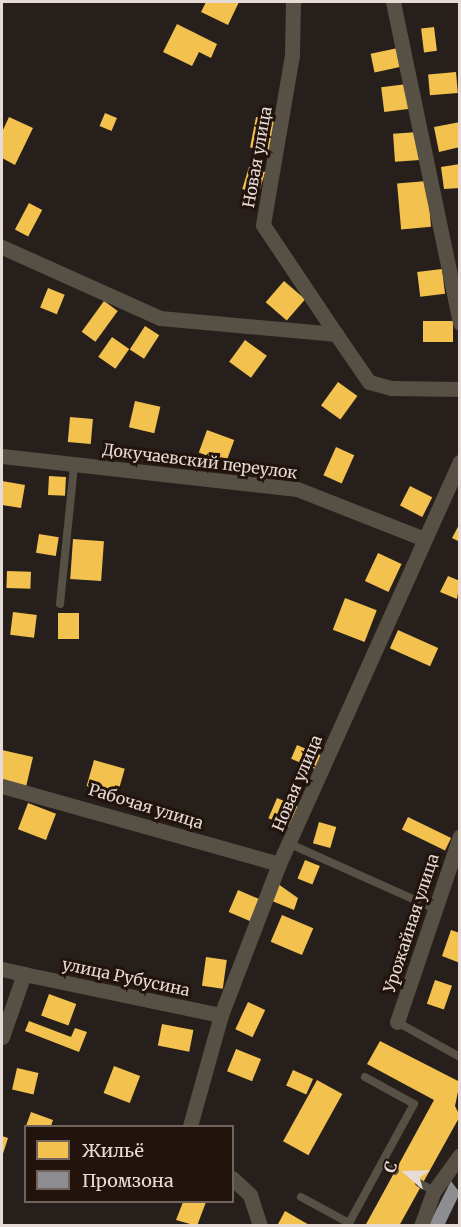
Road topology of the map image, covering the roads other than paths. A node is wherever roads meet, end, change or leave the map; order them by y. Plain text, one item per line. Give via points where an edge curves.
1 (293, 2) edge
2 (393, 2) edge
3 (2, 247) edge
4 (459, 323) edge
5 (336, 334) junction
6 (459, 390) edge
7 (2, 456) edge
8 (459, 462) edge
9 (74, 465) junction
10 (422, 538) junction
11 (60, 604) dead end
12 (2, 786) edge
13 (459, 836) edge
14 (290, 844) junction
15 (279, 864) junction
16 (433, 908) junction
17 (2, 969) edge
18 (24, 974) junction
19 (221, 1015) junction
20 (398, 1022) joint
21 (2, 1037) edge
22 (459, 1057) edge
23 (365, 1077) dead end
24 (190, 1125) edge
25 (459, 1155) edge
26 (382, 1163) junction
27 (395, 1171) dead end
28 (234, 1180) edge
29 (419, 1183) dead end
30 (434, 1191) junction
31 (301, 1197) dead end
32 (260, 1226) edge
33 (421, 1226) edge

1 - 5 street, Новая улица via 292,55 263,225
2 - 4 street
3 - 5 street via 160,318
5 - 6 street, Новая улица via 369,382 391,388
7 - 9 street, Докучаевский переулок
8 - 10 street, Новая улица
9 - 10 street, Докучаевский переулок via 297,489
9 - 11 lane
10 - 14 street, Новая улица
12 - 15 street, Рабочая улица
13 - 16 street, Урожайная улица
14 - 15 street, Новая улица
14 - 16 lane
15 - 19 street, Новая улица
16 - 20 street, Урожайная улица
17 - 18 street, улица Рубусина
18 - 19 street, улица Рубусина
18 - 21 street
19 - 24 street, Новая улица
20 - 22 lane
23 - 26 lane via 414,1104
25 - 30 street
26 - 27 lane
26 - 31 lane via 349,1223
28 - 32 street via 250,1195
29 - 30 lane
30 - 33 street

